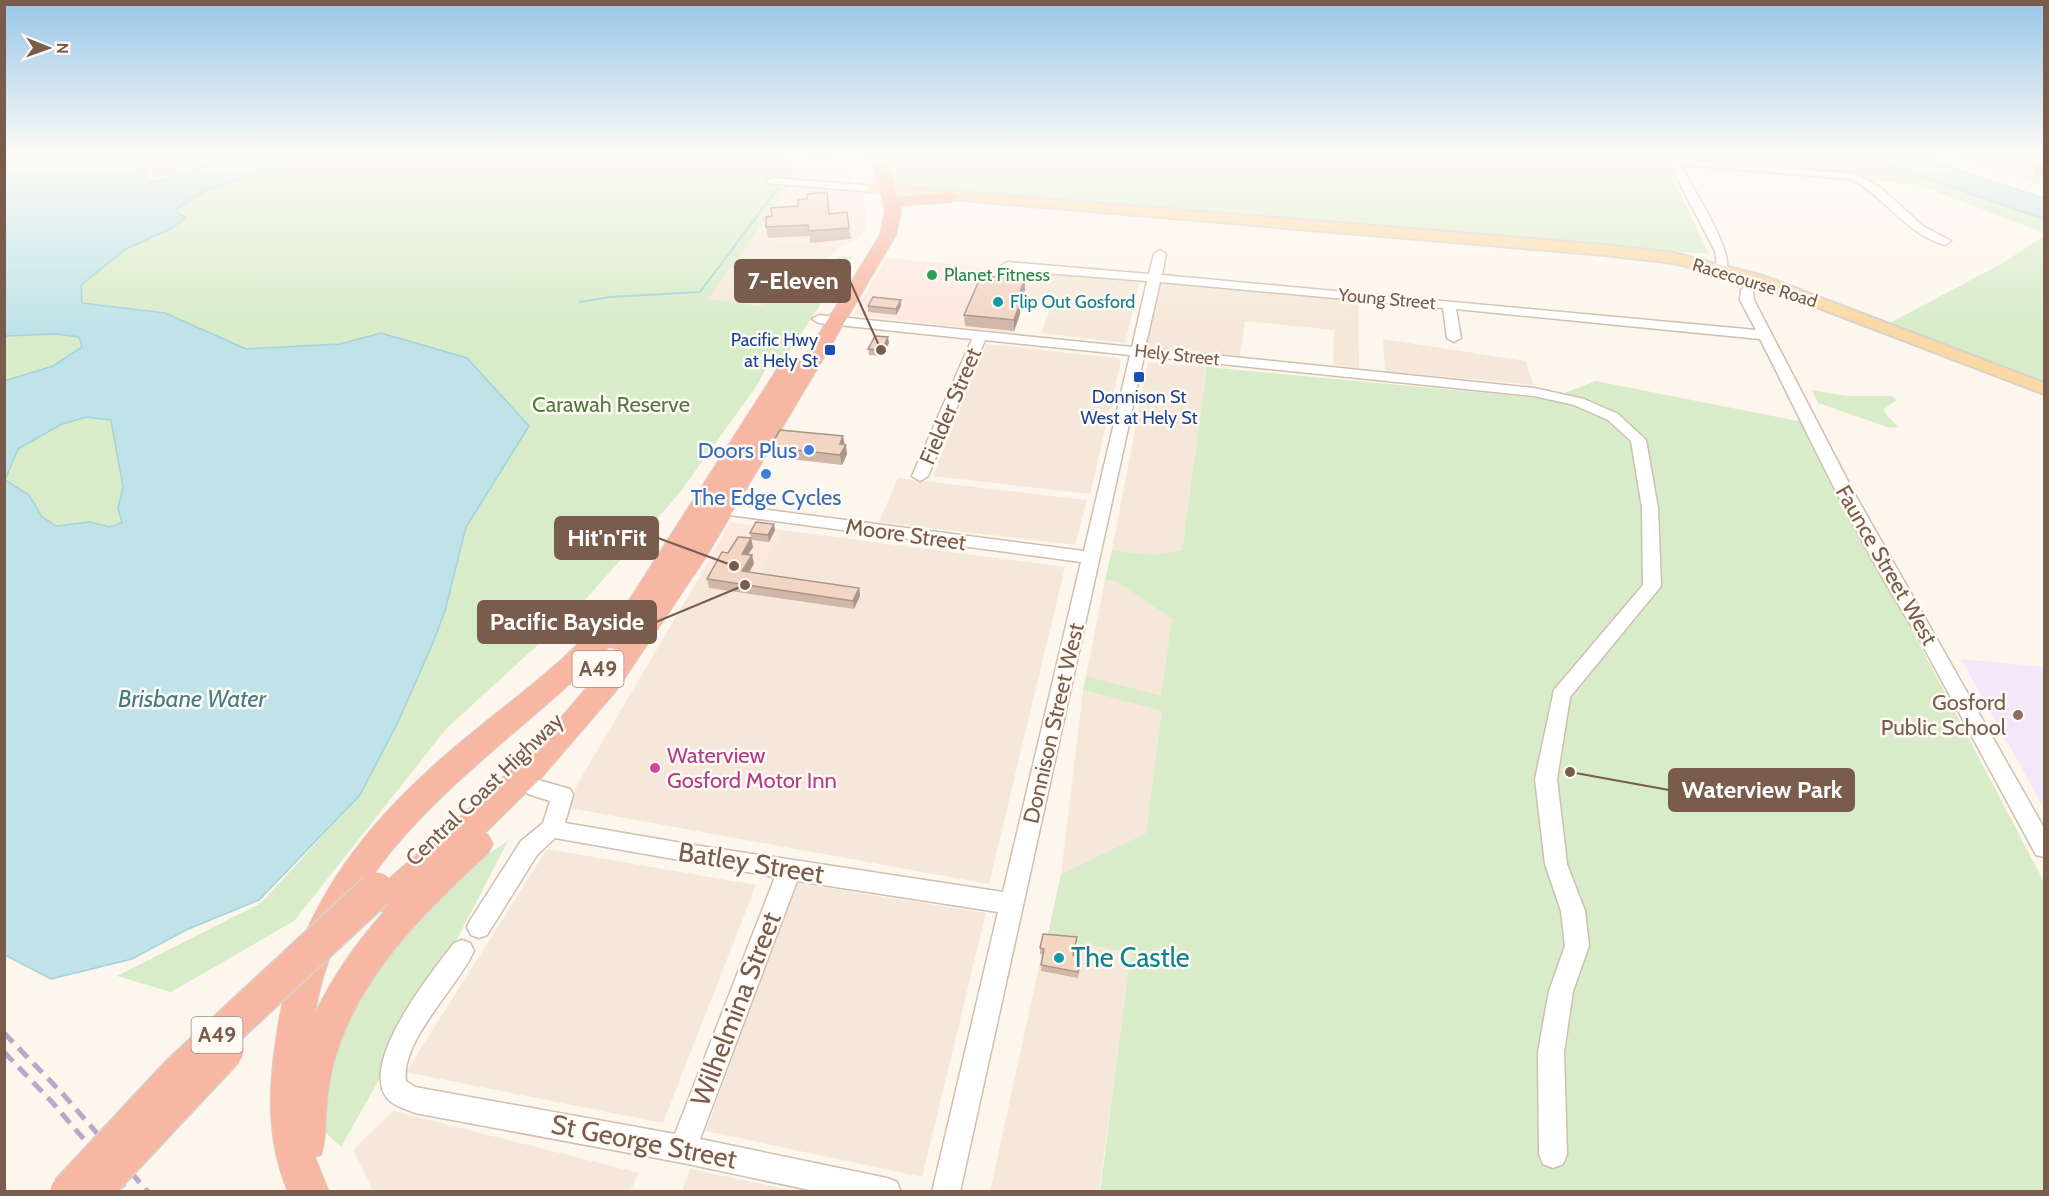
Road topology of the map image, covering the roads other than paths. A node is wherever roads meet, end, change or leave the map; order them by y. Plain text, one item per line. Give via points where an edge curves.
1 (878, 213) edge
2 (1158, 213) edge
3 (1701, 213) edge
4 (1900, 213) edge
5 (1945, 241) dead end
6 (1160, 254) dead end
7 (1007, 266) dead end
8 (1722, 269) junction
9 (1154, 278) junction
10 (1757, 279) junction
11 (1449, 305) junction
12 (828, 320) junction
13 (980, 335) junction
14 (1765, 335) junction
15 (1454, 338) dead end
16 (1136, 351) junction
17 (2044, 388) edge
18 (920, 476) dead end
19 (714, 503) junction
20 (694, 557) junction
21 (1091, 558) junction
22 (535, 788) junction
23 (554, 828) junction
24 (2044, 848) edge
25 (790, 868) junction
26 (383, 894) junction
27 (1011, 904) junction
28 (479, 927) dead end
29 (462, 951) dead end
30 (683, 1149) junction
31 (1553, 1154) dead end
32 (69, 1191) edge
33 (93, 1191) edge
34 (309, 1191) edge
35 (319, 1191) edge
36 (887, 1191) edge
37 (946, 1191) edge

1 - 12 highway, Central Coast Highway / A49 via 872,233
2 - 8 main road, Racecourse Road via 1639,254
3 - 8 street via 1721,251
4 - 5 street via 1922,232
6 - 9 street, Donnison Street West
7 - 9 street, Young Street
8 - 10 main road, Racecourse Road
9 - 11 street, Young Street
9 - 16 street, Donnison Street West
10 - 14 street, Faunce Street West via 1746,293 1747,300
10 - 17 main road, Racecourse Road
11 - 14 street, Young Street
11 - 15 street
12 - 13 street, Hely Street
12 - 19 highway, Central Coast Highway / A49
13 - 16 street, Hely Street
13 - 18 street, Fielder Street
14 - 24 street, Faunce Street West via 1845,491
16 - 21 street, Donnison Street West
16 - 31 street, Hely Street via 1534,392 1579,402 1613,417 1638,440 1650,508 1652,586 1561,695 1546,779 1556,864 1573,911 1577,946 1561,991 1551,1052
19 - 20 highway, Central Coast Highway / A49
19 - 21 street, Moore Street
19 - 26 highway, Central Coast Highway / A49 via 568,707
19 - 34 highway via 572,669 419,798 372,852 336,908 308,968 291,1059 290,1121 294,1151
20 - 22 highway via 633,668 590,727
20 - 26 highway, Central Coast Highway / A49 via 584,711 472,826
21 - 27 street, Donnison Street West
22 - 23 street via 562,795 554,815
22 - 35 highway via 386,931 342,995 322,1040 308,1099 307,1138
23 - 25 street, Batley Street via 673,852
23 - 28 street via 529,848
25 - 27 street, Batley Street
25 - 30 street, Wilhelmina Street
26 - 32 highway, Central Coast Highway / A49, bridge via 252,1001 179,1072
26 - 33 highway, Central Coast Highway / A49, bridge via 173,1104
27 - 37 street, Donnison Street West
29 - 30 street, St George Street via 415,1020 395,1058 391,1078 401,1094 415,1100
30 - 36 street, St George Street

